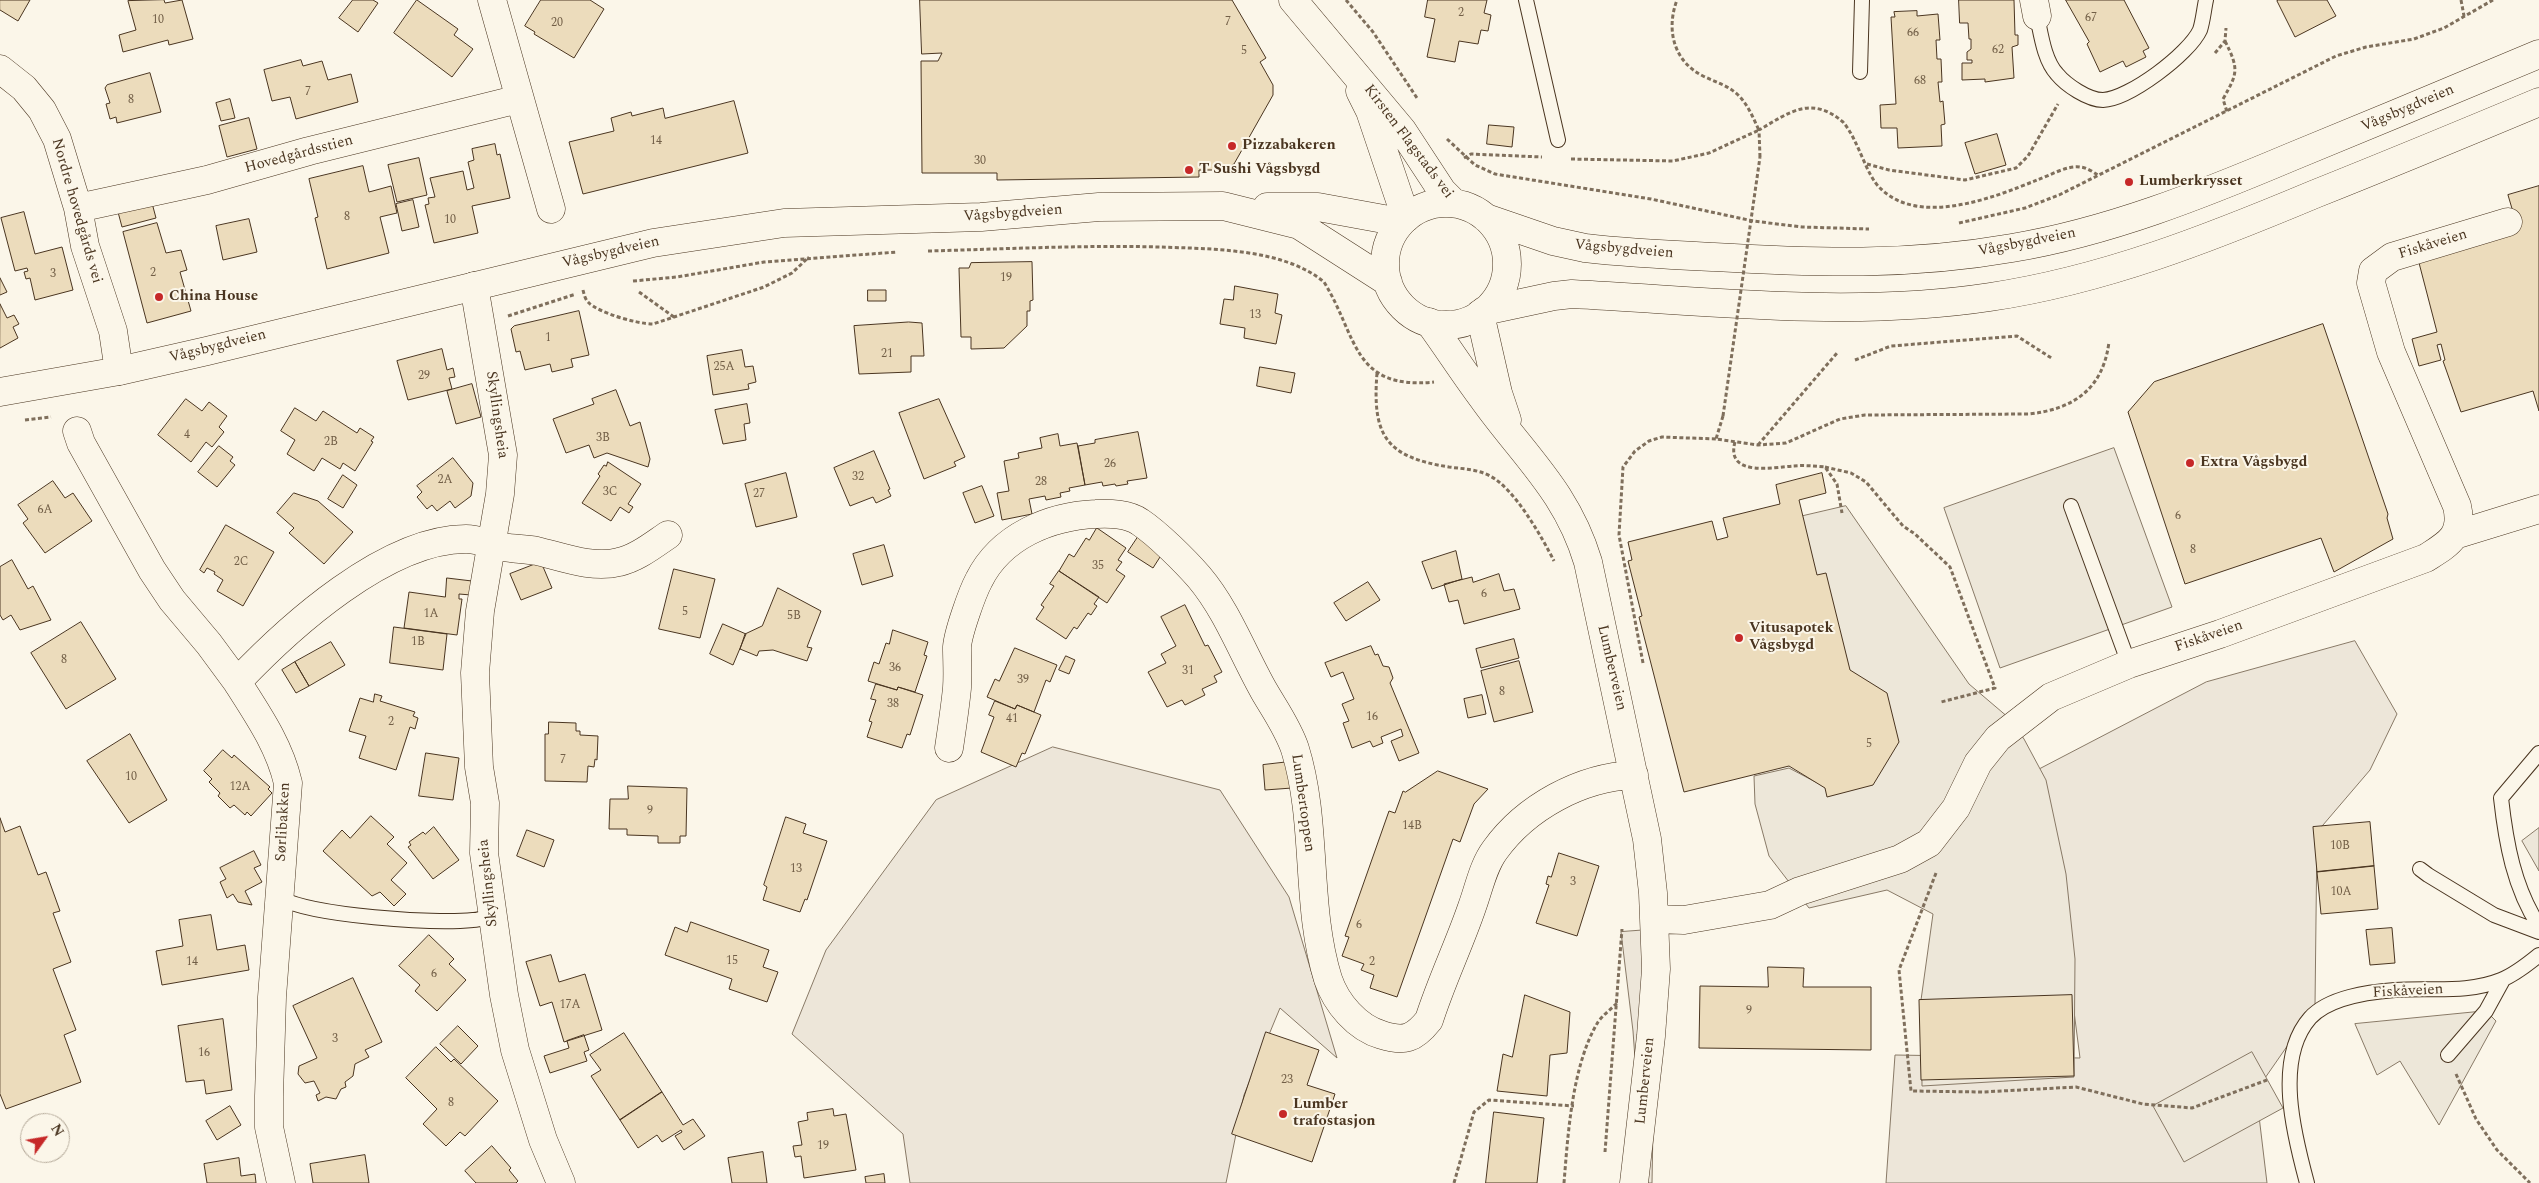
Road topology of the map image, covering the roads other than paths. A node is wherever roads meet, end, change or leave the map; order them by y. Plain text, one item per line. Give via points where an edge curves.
1 (492, 0) edge
2 (1293, 0) edge
3 (1526, 0) edge
4 (1862, 0) edge
5 (2206, 0) edge
6 (2035, 8) edge
7 (2539, 54) edge
8 (1342, 58) junction
9 (0, 69) edge
10 (1860, 72) dead end
11 (520, 99) junction
12 (2539, 102) edge
13 (2539, 106) edge
14 (2504, 116) junction
15 (1558, 140) dead end
16 (1454, 203) junction
17 (78, 208) junction
18 (1235, 208) junction
19 (551, 209) dead end
20 (1405, 218) junction
21 (1486, 218) junction
22 (2508, 222) dead end
23 (1388, 282) junction
24 (474, 286) junction
25 (1482, 313) junction
26 (1429, 322) junction
27 (119, 371) junction
28 (0, 392) edge
29 (67, 424) road end
30 (1514, 438) junction
31 (2071, 506) dead end
32 (2539, 509) edge
33 (668, 535) dead end
34 (2455, 535) junction
35 (490, 544) junction
36 (2129, 664) junction
37 (237, 682) junction
38 (949, 748) dead end
39 (2539, 753) edge
40 (1634, 775) junction
41 (2420, 869) dead end
42 (280, 898) junction
43 (492, 915) junction
44 (1655, 919) junction
45 (2539, 926) edge
46 (2539, 932) edge
47 (2539, 955) edge
48 (2503, 980) junction
49 (2448, 1055) road end
50 (2303, 1180) edge
51 (281, 1183) edge
52 (561, 1183) edge
53 (1634, 1183) edge

1 - 11 street
2 - 8 street, Kirsten Flagstads vei
3 - 15 lane
4 - 10 lane
5 - 6 lane via 2200,30 2183,54 2118,97 2102,100 2069,85 2056,73 2048,59
7 - 21 street, Vågsbygdveien via 2172,204 2086,232 2014,248 1940,259 1876,263 1793,262 1584,248 1553,242
8 - 16 street, Kirsten Flagstads vei via 1402,130 1442,191
8 - 20 street, Kirsten Flagstads vei via 1370,111
9 - 17 street, Nordre hovedgårds vei via 24,88 42,110 57,139
11 - 17 street, Hovedgårdsstien via 207,180
11 - 19 street
12 - 14 street
13 - 14 street
14 - 25 street via 2216,235 2107,272 1999,296 1910,306 1830,308 1572,294
16 - 20 street via 1428,205
16 - 21 street via 1471,208
17 - 27 street, Nordre hovedgårds vei via 85,246 113,331
18 - 20 street, Vågsbygdveien via 1318,206 1389,220
18 - 23 street, Vågsbygdveien via 1299,225
18 - 24 street, Vågsbygdveien via 1099,207 981,217 784,223 652,243
20 - 23 street via 1386,249
21 - 25 street via 1498,232 1506,265 1504,282 1496,298
22 - 34 street, Fiskåveien via 2392,257 2373,271 2371,283 2391,352 2457,506 2459,516
23 - 26 street via 1403,307
24 - 27 street, Vågsbygdveien
24 - 35 street, Skyllingsheia via 504,455
25 - 26 street via 1456,324
25 - 30 street, Lumberveien via 1498,394
26 - 30 street, Lumberveien
27 - 28 street, Vågsbygdveien
29 - 37 street via 152,570
30 - 40 street, Lumberveien via 1562,500 1582,543
31 - 36 lane
32 - 34 street, Fiskåveien
33 - 35 street via 641,552 607,564
34 - 36 street, Fiskåveien via 2448,544 2426,558
35 - 37 street via 467,538 435,544 389,560 352,583 286,634
35 - 43 street, Skyllingsheia via 475,673 479,766 485,803 484,853
36 - 44 street, Fiskåveien via 2051,697 1998,738 1978,763 1956,808 1929,843 1900,859 1800,891 1770,905 1684,920
37 - 42 street, Sørlibakken via 270,733 288,783
38 - 40 street, Lumbertoppen via 957,686 958,644 978,580 995,555 1021,535 1048,521 1110,513 1139,520 1176,554 1209,592 1281,720 1294,748 1301,776 1315,910 1328,980 1353,1020 1374,1033 1397,1040 1418,1034 1429,1020 1494,851 1515,828 1554,798 1601,778
39 - 45 lane via 2501,798 2520,892
40 - 44 street, Lumberveien via 1647,839
41 - 46 lane via 2494,916
42 - 43 lane via 313,908 370,916 445,921 476,920
42 - 51 street, Sørlibakken via 268,1096 269,1127
43 - 52 street, Skyllingsheia via 515,1050 543,1140
44 - 53 street, Lumberveien via 1656,969 1651,1036
47 - 48 lane, Fiskåveien
48 - 49 lane, Fiskåveien via 2486,1011
48 - 50 lane, Fiskåveien via 2476,988 2396,989 2369,993 2335,1002 2311,1017 2296,1039 2289,1072

